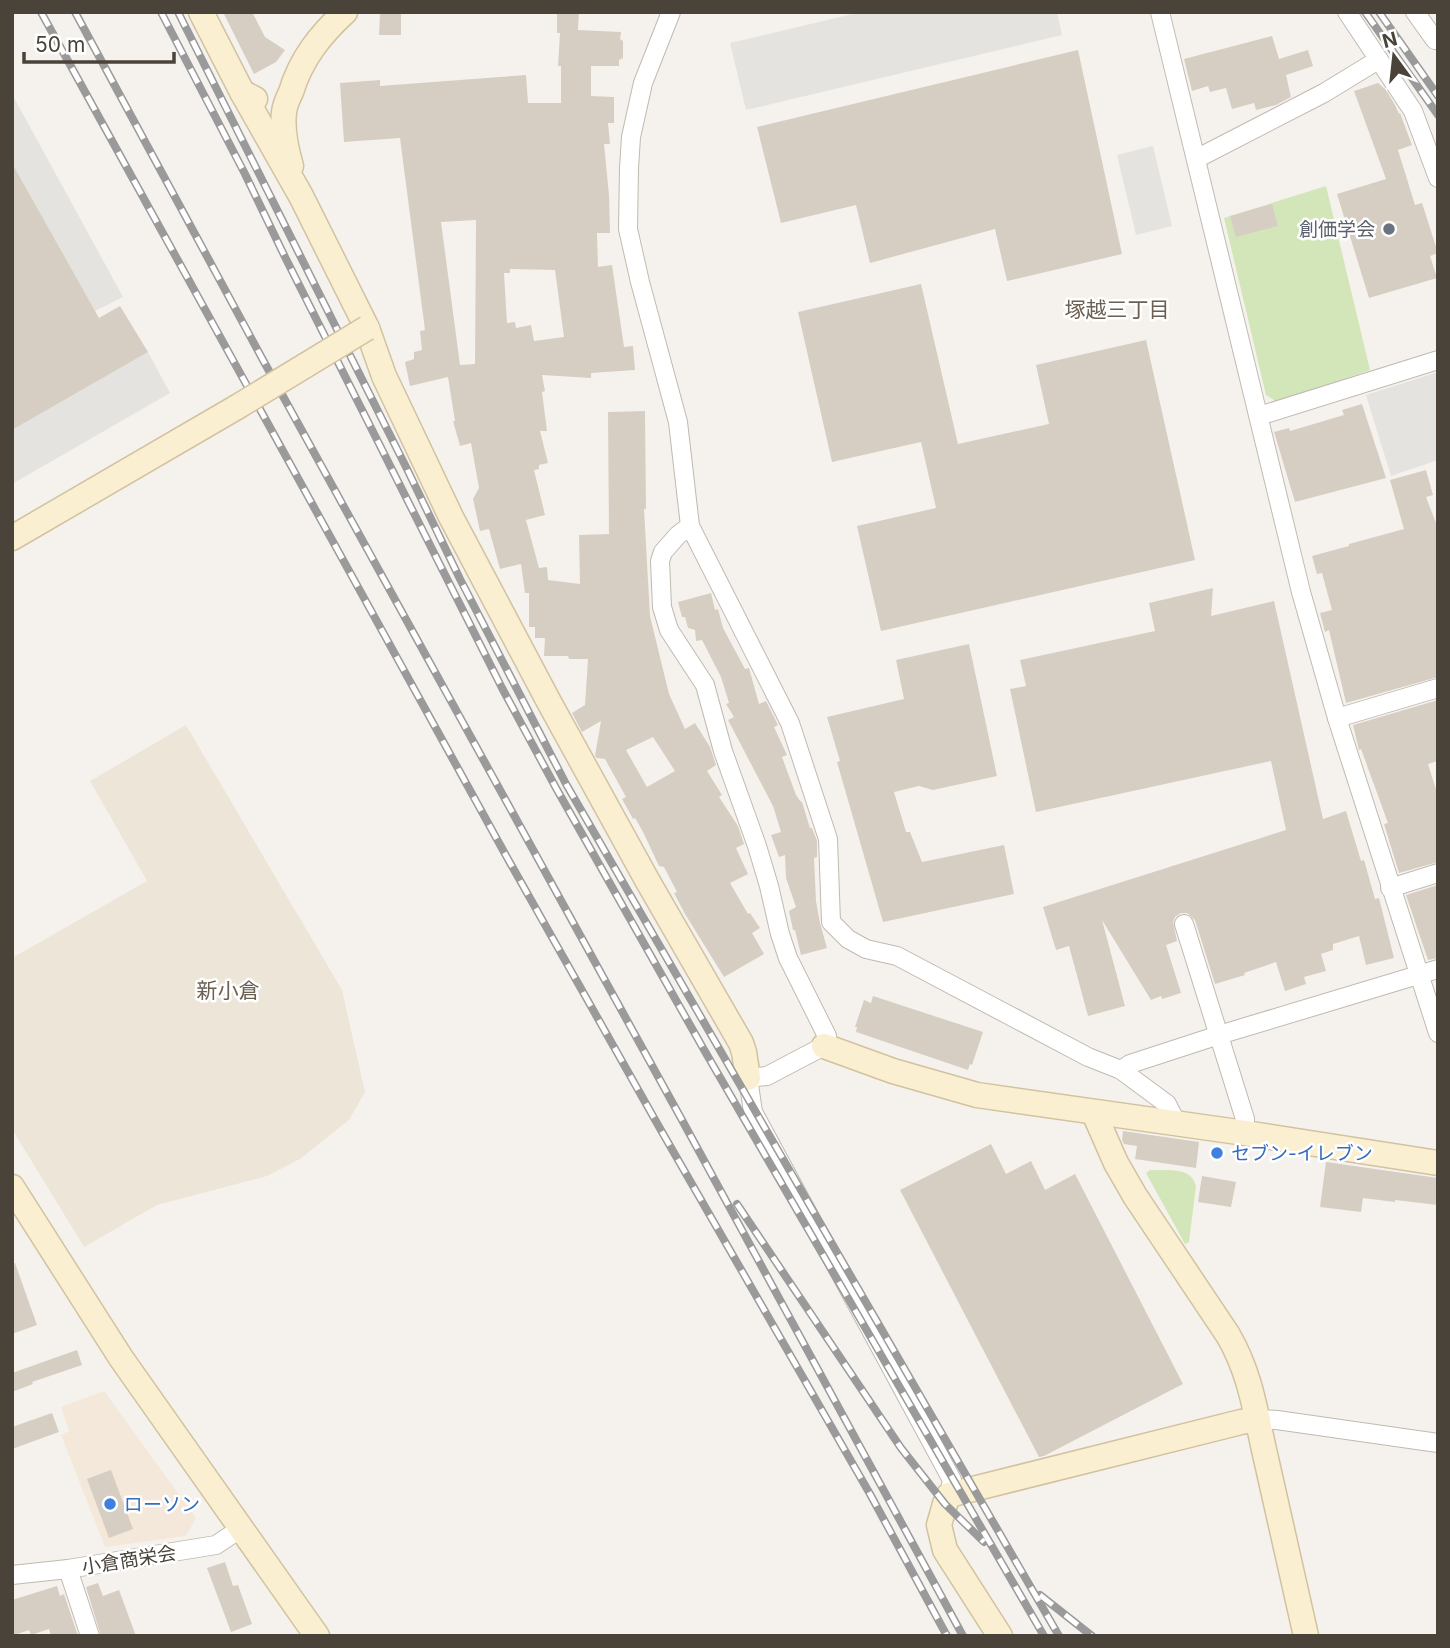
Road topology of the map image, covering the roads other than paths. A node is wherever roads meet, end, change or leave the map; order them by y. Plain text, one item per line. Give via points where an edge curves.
1 (201, 12) edge
2 (345, 12) edge
3 (671, 12) edge
4 (1160, 12) edge
5 (1347, 12) edge
6 (1415, 12) edge
7 (1435, 40) dead end
8 (1378, 60) junction
9 (243, 92) junction
10 (284, 113) junction
11 (1421, 131) junction
12 (1438, 144) edge
13 (1196, 159) junction
14 (1438, 178) edge
15 (301, 196) junction
16 (367, 328) junction
17 (1438, 360) edge
18 (1259, 416) junction
19 (690, 526) junction
20 (12, 538) edge
21 (1438, 688) edge
22 (1336, 718) junction
23 (1438, 873) edge
24 (1390, 888) junction
25 (1184, 924) dead end
26 (1438, 969) edge
27 (1419, 975) junction
28 (1438, 1034) edge
29 (1219, 1035) junction
30 (824, 1046) junction
31 (1121, 1070) junction
32 (748, 1078) junction
33 (1094, 1113) junction
34 (1177, 1124) junction
35 (1245, 1133) junction
36 (1438, 1163) edge
37 (12, 1187) edge
38 (1258, 1419) junction
39 (1438, 1443) edge
40 (949, 1495) junction
41 (240, 1529) junction
42 (68, 1569) junction
43 (12, 1575) edge
44 (90, 1636) edge
45 (317, 1636) edge
46 (1000, 1636) edge
47 (1306, 1636) edge

1 - 9 street
2 - 10 street via 304,59
3 - 19 street via 643,83 631,137 628,229 678,422
4 - 13 street
5 - 8 street
6 - 7 street
8 - 11 street via 1413,111
8 - 13 street
9 - 10 street
9 - 15 street
10 - 15 street via 286,148
11 - 12 street
11 - 14 street
13 - 18 street
15 - 16 street
16 - 20 street, bridge
16 - 32 street via 384,376 451,517 555,714 741,1043
17 - 18 street
18 - 22 street
19 - 30 street via 663,552 662,607 669,630 705,685 780,934 827,1036
19 - 31 street via 790,723 828,839 831,922 866,949 897,956 1087,1057
21 - 22 street
22 - 24 street
23 - 24 street
24 - 27 street
25 - 29 street
26 - 27 street
27 - 28 street
27 - 29 street
29 - 31 street
29 - 35 street via 1245,1119
30 - 32 street via 767,1076
30 - 33 street via 977,1095
31 - 34 street via 1167,1104
32 - 40 street via 752,1112 952,1480
33 - 34 street
33 - 38 street via 1135,1196 1239,1354
34 - 35 street
35 - 36 street
37 - 41 street via 121,1358
38 - 39 street
38 - 40 street
38 - 47 street
40 - 46 street via 939,1525 945,1550
41 - 42 street, 小倉商栄会 via 216,1545
41 - 45 street
42 - 43 street, 小倉商栄会
42 - 44 street

